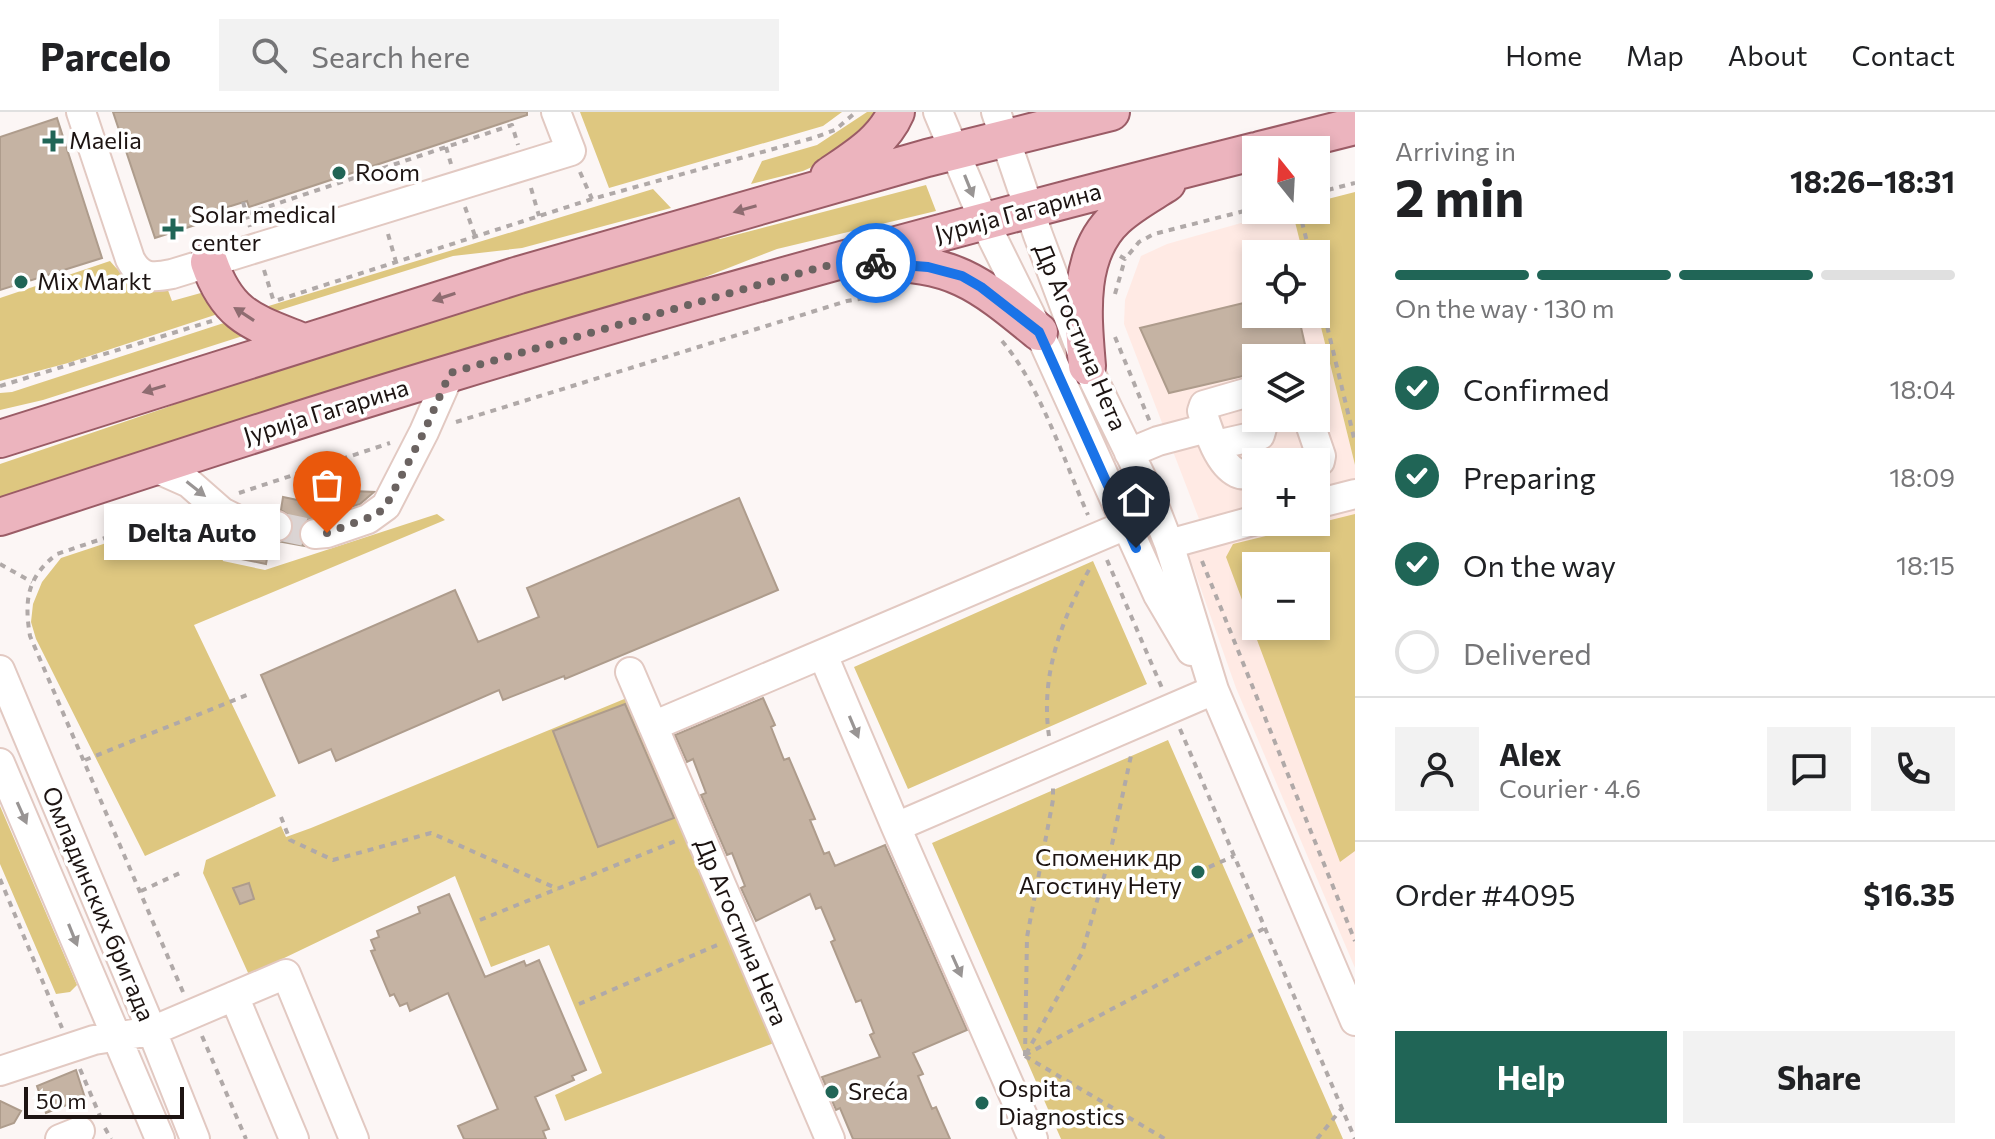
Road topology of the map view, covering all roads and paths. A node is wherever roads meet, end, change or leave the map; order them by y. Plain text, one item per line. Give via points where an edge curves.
1 (81, 112) edge
2 (556, 112) edge
3 (856, 112) edge
4 (896, 112) edge
5 (938, 112) edge
6 (1111, 112) edge
7 (512, 125) dead end
8 (1001, 126) edge
9 (1355, 126) edge
10 (1315, 136) edge
11 (955, 151) junction
12 (1242, 154) edge
13 (1193, 167) junction
14 (1355, 183) edge
15 (1330, 189) edge
16 (799, 193) junction
17 (1029, 210) junction
18 (217, 211) dead end
19 (1242, 212) edge
20 (984, 221) junction
21 (1111, 250) junction
22 (209, 262) junction
23 (825, 266) junction
24 (905, 293) dead end
25 (1113, 302) dead end
26 (265, 304) dead end
27 (214, 320) dead end
28 (1328, 328) edge
29 (1113, 329) dead end
30 (1039, 332) junction
31 (303, 342) junction
32 (1087, 366) junction
33 (450, 373) junction
34 (0, 386) edge
35 (1242, 403) edge
36 (45, 423) junction
37 (0, 424) edge
38 (424, 432) junction
39 (1261, 432) edge
40 (1211, 436) junction
41 (0, 439) edge
42 (1158, 441) junction
43 (1355, 442) edge
44 (1129, 453) junction
45 (153, 467) junction
46 (1242, 475) edge
47 (1355, 494) edge
48 (1330, 500) edge
49 (48, 501) junction
50 (223, 510) junction
51 (0, 517) edge
52 (1242, 524) edge
53 (1126, 525) junction
54 (315, 534) tunnel mouth
55 (1097, 537) junction
56 (1181, 541) junction
57 (0, 546) edge
58 (0, 564) edge
59 (32, 582) junction
60 (823, 655) junction
61 (0, 670) edge
62 (630, 672) dead end
63 (1214, 690) junction
64 (252, 693) dead end
65 (653, 726) junction
66 (1141, 741) dead end
67 (1052, 759) junction
68 (85, 760) junction
69 (0, 763) edge
70 (281, 817) dead end
71 (896, 827) junction
72 (698, 832) junction
73 (1234, 856) dead end
74 (182, 872) dead end
75 (1198, 872) dead end
76 (0, 879) edge
77 (558, 889) junction
78 (141, 891) junction
79 (480, 920) dead end
80 (1265, 928) dead end
81 (742, 934) junction
82 (1355, 941) edge
83 (234, 996) junction
84 (579, 1004) dead end
85 (193, 1015) junction
86 (1355, 1021) edge
87 (152, 1031) junction
88 (114, 1036) junction
89 (71, 1048) junction
90 (1013, 1060) junction
91 (0, 1071) edge
92 (1342, 1108) dead end
93 (111, 1139) edge
94 (160, 1139) edge
95 (195, 1139) edge
96 (246, 1139) edge
97 (294, 1139) edge
98 (354, 1139) edge
99 (830, 1139) edge
100 (1033, 1139) edge
101 (1165, 1139) edge
102 (1317, 1139) edge

1 - 22 street via 138,273 159,277
2 - 22 street via 571,151
3 - 26 path via 835,130 813,138 592,199
4 - 16 main road via 877,141
5 - 11 street, Др Агостина Нета
6 - 8 main road
7 - 18 path via 245,212 219,217
8 - 11 main road
8 - 17 street, Др Агостина Нета
9 - 10 main road, Јурија Гагарина
11 - 16 main road
11 -> 20 street, Др Агостина Нета
12 - 13 main road, Јурија Гагарина
13 - 17 main road, Јурија Гагарина
13 - 21 main road via 1115,219
14 - 15 path
16 -> 31 main road
17 - 20 main road, Јурија Гагарина
17 - 32 street, Др Агостина Нета
19 - 21 path
20 - 23 main road, Јурија Гагарина
20 - 30 street, Др Агостина Нета
21 - 25 path
21 - 32 main road via 1089,261
31 -> 22 main road via 239,313 223,296
23 - 30 main road via 874,262 951,272 981,287
23 - 33 main road, Јурија Гагарина
24 - 38 path via 847,301
27 - 34 path
28 - 43 path
29 - 42 path
30 - 53 street, Др Агостина Нета
31 -> 36 main road
32 - 44 street, Др Агостина Нета
33 - 38 street
33 - 45 main road, Јурија Гагарина
35 - 40 street via 1204,405
36 - 37 main road
36 - 41 main road
38 - 50 path
38 - 54 street via 381,511
39 - 40 street
40 - 42 street
40 - 46 street via 1233,472
42 - 44 street
44 - 56 street, Др Агостина Нета
45 - 49 main road, Јурија Гагарина
45 -> 50 street via 189,483
47 - 48 street
49 - 51 main road, Јурија Гагарина
49 - 57 main road
50 - 59 path via 57,554
52 - 56 street
53 - 55 street
53 - 63 street, Др Агостина Нета via 1158,595
55 - 60 street
55 - 67 path via 1093,561 1054,648 1047,682
56 - 63 street, Др Агостина Нета
56 - 82 path
58 - 59 path
59 - 68 path via 30,636
60 - 65 street
60 -> 71 street
61 - 87 street, Омладинских бригада
62 - 65 street, Др Агостина Нета
63 - 67 street
63 - 86 street, Др Агостина Нета
64 - 68 path
65 - 72 street, Др Агостина Нета
66 - 90 path via 1131,752 1082,953
67 - 71 street
67 - 90 path via 1053,800 1027,937
68 - 78 path
69 -> 88 street, Омладинских бригада
70 - 77 path via 290,840 333,860 431,833
71 -> 90 street
72 - 77 path
72 - 81 street, Др Агостина Нета
73 - 75 path
74 - 78 path
76 - 89 path
77 - 79 path
78 - 85 path
80 - 90 path
81 - 84 path
81 - 99 street, Др Агостина Нета
83 - 85 street
83 - 97 street
83 - 98 street via 286,974
85 - 87 street
85 - 96 path
87 - 88 street
87 - 95 street, Омладинских бригада
88 - 89 street
88 - 94 street, Омладинских бригада
89 - 91 street
89 - 93 path
90 - 100 street
90 - 101 path
92 - 102 path

